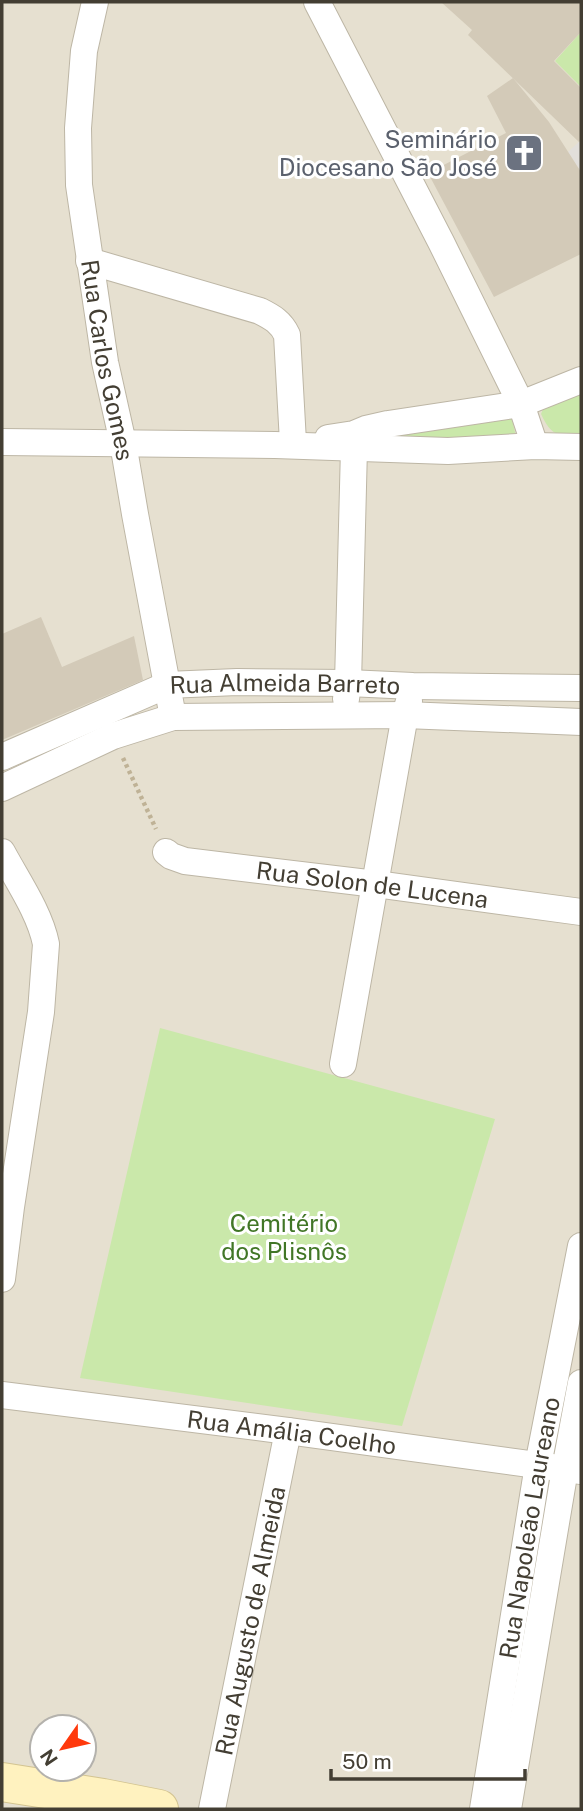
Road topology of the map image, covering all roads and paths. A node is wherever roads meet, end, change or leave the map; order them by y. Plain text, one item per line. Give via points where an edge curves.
1 (95, 2) edge
2 (317, 2) edge
3 (89, 261) junction
4 (581, 380) edge
5 (521, 404) junction
6 (2, 442) edge
7 (123, 443) junction
8 (284, 444) junction
9 (535, 446) junction
10 (581, 447) edge
11 (354, 449) junction
12 (348, 682) junction
13 (167, 685) junction
14 (413, 686) junction
15 (581, 688) edge
16 (405, 715) junction
17 (344, 716) junction
18 (173, 717) junction
19 (581, 722) edge
20 (113, 736) junction
21 (2, 757) edge
22 (2, 788) edge
23 (2, 852) edge
24 (166, 852) joint
25 (376, 884) junction
26 (581, 912) edge
27 (343, 1064) dead end
28 (581, 1246) edge
29 (2, 1279) edge
30 (581, 1383) edge
31 (2, 1395) edge
32 (288, 1431) junction
33 (538, 1465) junction
34 (573, 1470) edge
35 (2, 1782) edge
36 (159, 1809) edge
37 (212, 1809) edge
38 (483, 1809) edge
39 (508, 1809) edge

1 - 3 street, Rua Carlos Gomes via 84,51 78,128 79,185
2 - 5 street
3 - 7 street, Rua Carlos Gomes
3 - 8 street via 260,311 281,324 287,335
4 - 5 street
5 - 8 street
5 - 9 street
6 - 7 street
7 - 8 street
7 - 13 street, Rua Carlos Gomes
8 - 11 street
9 - 10 street
9 - 11 street via 448,451
11 - 12 street
12 - 13 street, Rua Almeida Barreto
12 - 14 street, Rua Almeida Barreto
12 - 17 street
13 - 18 street, Rua Carlos Gomes
13 - 21 street, Rua Almeida Barreto
14 - 15 street, Rua Almeida Barreto
14 - 16 street
16 - 17 street, Rua Almeida Barreto
16 - 19 street, Rua Almeida Barreto
16 - 25 street
17 - 18 street, Rua Almeida Barreto
18 - 20 street, Rua Almeida Barreto
20 - 22 street, Rua Almeida Barreto
20 - 24 path
23 - 29 street via 46,944 41,1012
24 - 25 street, Rua Solon de Lucena via 185,861
25 - 26 street, Rua Solon de Lucena
25 - 27 street
28 - 33 street, Rua Napoleão Laureano
30 - 34 street, Rua Napoleão Laureano
31 - 32 street, Rua Amália Coelho
32 - 33 street, Rua Amália Coelho
32 - 37 street, Rua Augusto de Almeida
33 - 34 street, Rua Amália Coelho
33 - 38 street, Rua Napoleão Laureano
34 - 39 street, Rua Napoleão Laureano
35 - 36 street

